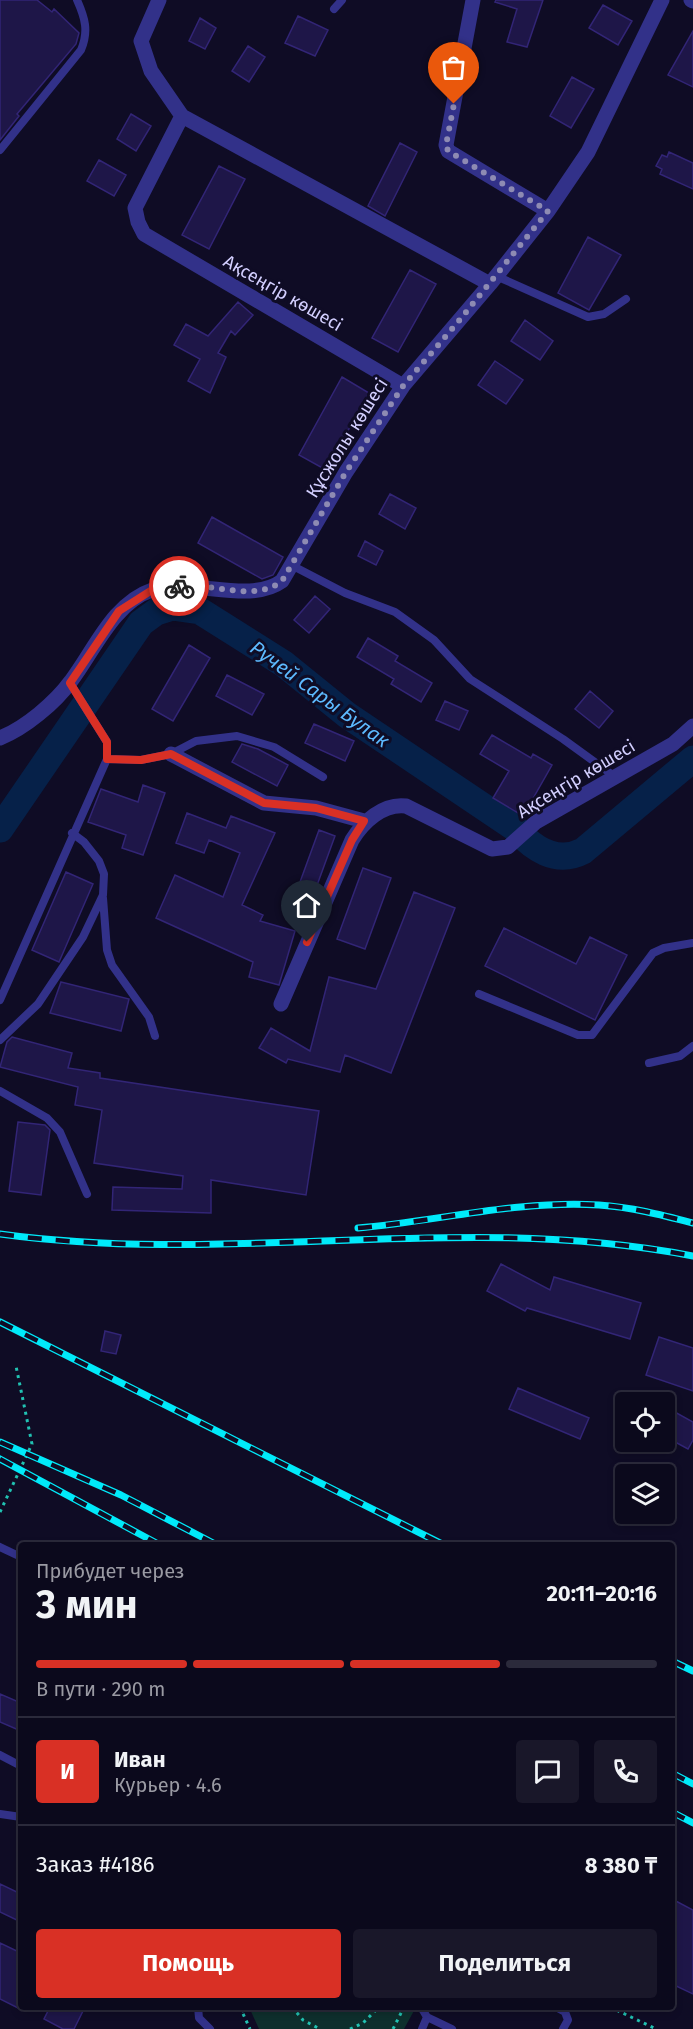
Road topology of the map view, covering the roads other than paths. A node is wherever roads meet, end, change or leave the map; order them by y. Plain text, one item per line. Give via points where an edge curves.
1 (77, 0) edge
2 (159, 0) edge
3 (342, 0) edge
4 (473, 0) edge
5 (662, 0) edge
6 (334, 9) dead end
7 (182, 116) junction
8 (0, 150) edge
9 (548, 211) junction
10 (493, 280) junction
11 (626, 299) dead end
12 (403, 386) junction
13 (293, 566) junction
14 (70, 683) junction
15 (693, 726) edge
16 (0, 738) edge
17 (171, 754) junction
18 (107, 759) junction
19 (614, 776) junction
20 (323, 777) dead end
21 (364, 821) junction
22 (72, 833) junction
23 (103, 895) junction
24 (693, 943) edge
25 (479, 994) dead end
26 (0, 1000) edge
27 (280, 1004) dead end
28 (155, 1036) dead end
29 (0, 1040) edge
30 (693, 1046) edge
31 (649, 1063) dead end
32 (0, 1091) edge
33 (87, 1194) dead end
34 (0, 1547) edge
35 (18, 1556) edge
36 (0, 1755) edge
37 (18, 1764) edge
38 (0, 1814) edge
39 (18, 1817) edge
40 (198, 2010) edge
41 (423, 2010) edge
42 (561, 2010) edge
43 (427, 2017) junction
44 (210, 2029) edge
45 (422, 2029) edge
46 (452, 2029) edge
47 (563, 2029) edge

1 - 8 lane via 87,36 81,50
2 - 7 street via 141,41 151,71
3 - 6 lane
4 - 9 street via 448,151
5 - 9 street, Құсжолы көшесі via 588,152
7 - 10 street
7 - 12 street, Ақсеңгір көшесі via 135,208 144,234
9 - 10 street, Құсжолы көшесі
10 - 11 lane via 588,317 604,314
10 - 12 street, Құсжолы көшесі
12 - 13 street, Құсжолы көшесі via 346,472
13 - 14 street, Құсжолы көшесі via 273,588 247,591 184,585 152,590 119,611
13 - 19 lane via 345,593 395,612 434,640 471,679
14 - 16 street, Құсжолы көшесі via 46,706
14 - 18 lane via 107,742
15 - 19 street, Ақсеңгір көшесі via 673,744
17 - 18 lane via 141,760
17 - 20 lane via 196,741 237,736 273,747
17 - 21 street via 264,803 316,808
18 - 22 lane
19 - 21 street, Ақсеңгір көшесі via 536,822 508,847 492,849 406,806 394,807
21 - 27 street
22 - 23 lane via 99,861 104,874
22 - 26 lane
23 - 28 lane via 107,950 112,965 149,1017
23 - 29 lane via 83,937 38,1004
24 - 25 lane via 653,953 592,1035 578,1035
30 - 31 lane via 680,1056
32 - 33 lane via 47,1118 60,1132
34 - 35 lane
36 - 37 lane
38 - 39 lane
40 - 44 lane via 199,2018
41 - 43 lane
42 - 47 lane via 567,2020
43 - 45 lane
43 - 46 lane

